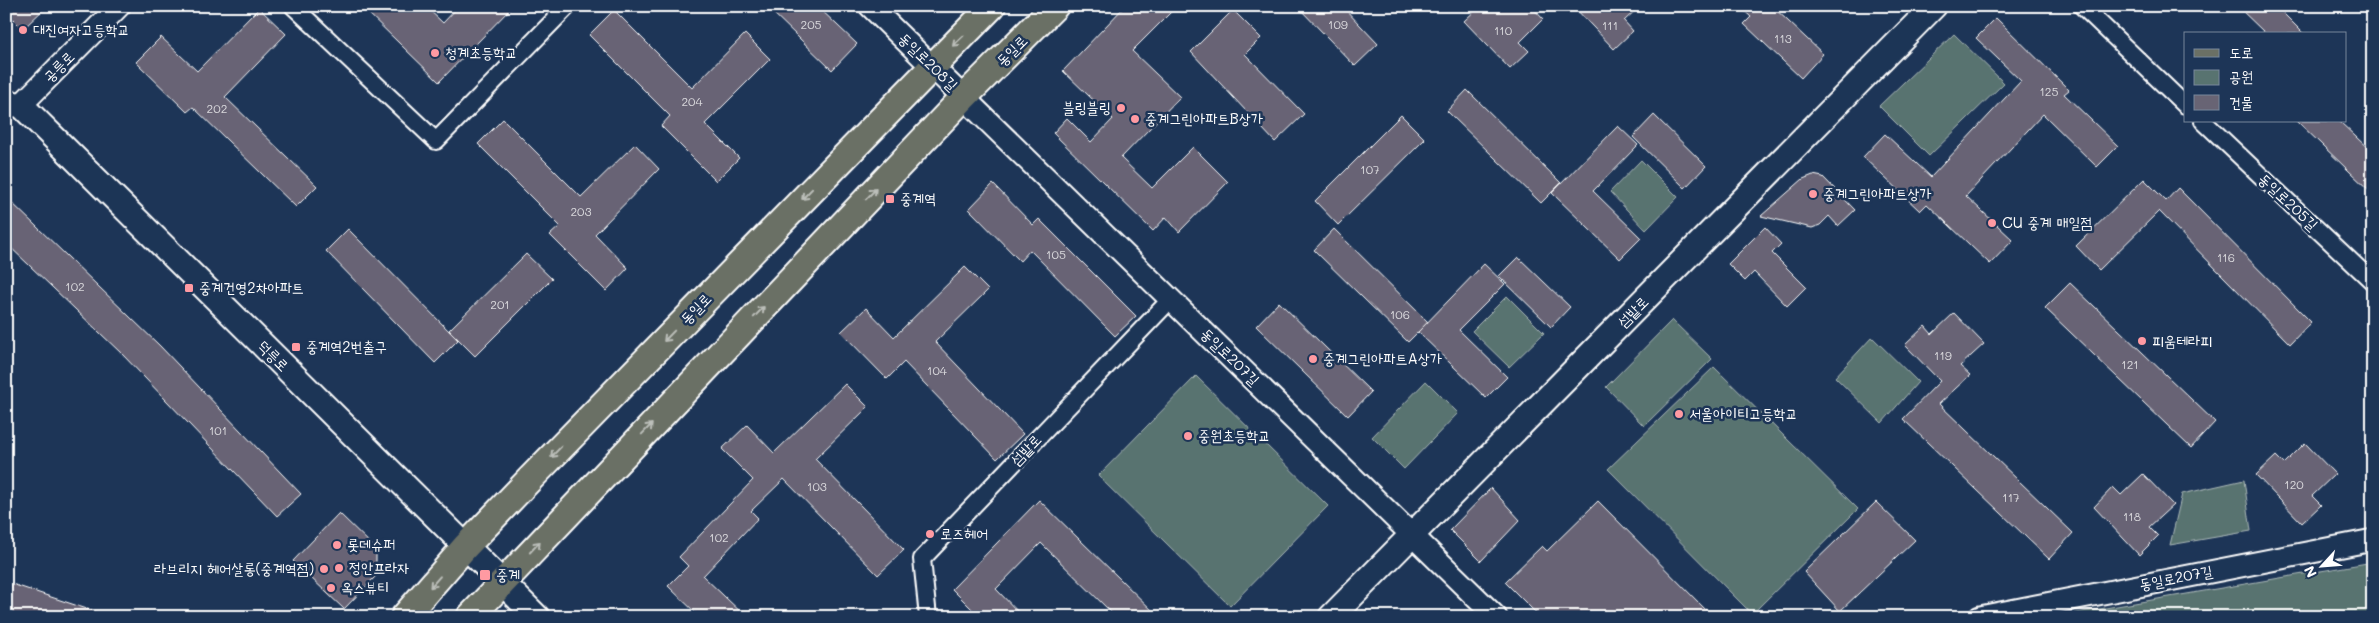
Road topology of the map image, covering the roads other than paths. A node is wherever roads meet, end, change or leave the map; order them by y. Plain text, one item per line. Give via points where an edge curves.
1 (119, 6) edge
2 (293, 6) edge
3 (568, 6) edge
4 (870, 6) edge
5 (992, 6) edge
6 (1055, 6) edge
7 (1934, 6) edge
8 (2082, 6) edge
9 (932, 66) junction
10 (964, 97) junction
11 (14, 104) edge
12 (2184, 104) edge
13 (2204, 122) edge
14 (2373, 282) edge
15 (1171, 300) junction
16 (1412, 535) junction
17 (2373, 540) edge
18 (465, 547) junction
19 (502, 583) junction
20 (404, 617) edge
21 (470, 617) edge
22 (537, 617) edge
23 (928, 617) edge
24 (1331, 617) edge
25 (1496, 617) edge
26 (1980, 617) edge

1 - 11 street, 공릉로
2 - 3 street via 436,141
4 - 9 street, 동일로208길
5 -> 9 main road, 동일로
6 - 10 main road, 동일로
7 - 16 main road, 섬밭로
8 - 12 street
9 - 10 street, 동일로208길
9 -> 18 main road, 동일로
10 - 15 street, 동일로207길
19 -> 10 main road, 동일로
11 - 18 main road, 덕릉로
13 - 14 street, 동일로205길
15 - 16 street, 동일로207길
15 - 23 street, 섬밭로 via 922,559
16 - 24 main road, 섬밭로
16 - 25 street, 동일로207길
17 - 26 street, 동일로207길
18 - 19 main road, 덕릉로
18 -> 20 main road, 동일로
19 - 21 main road, 동일로
19 - 22 main road, 덕릉로

